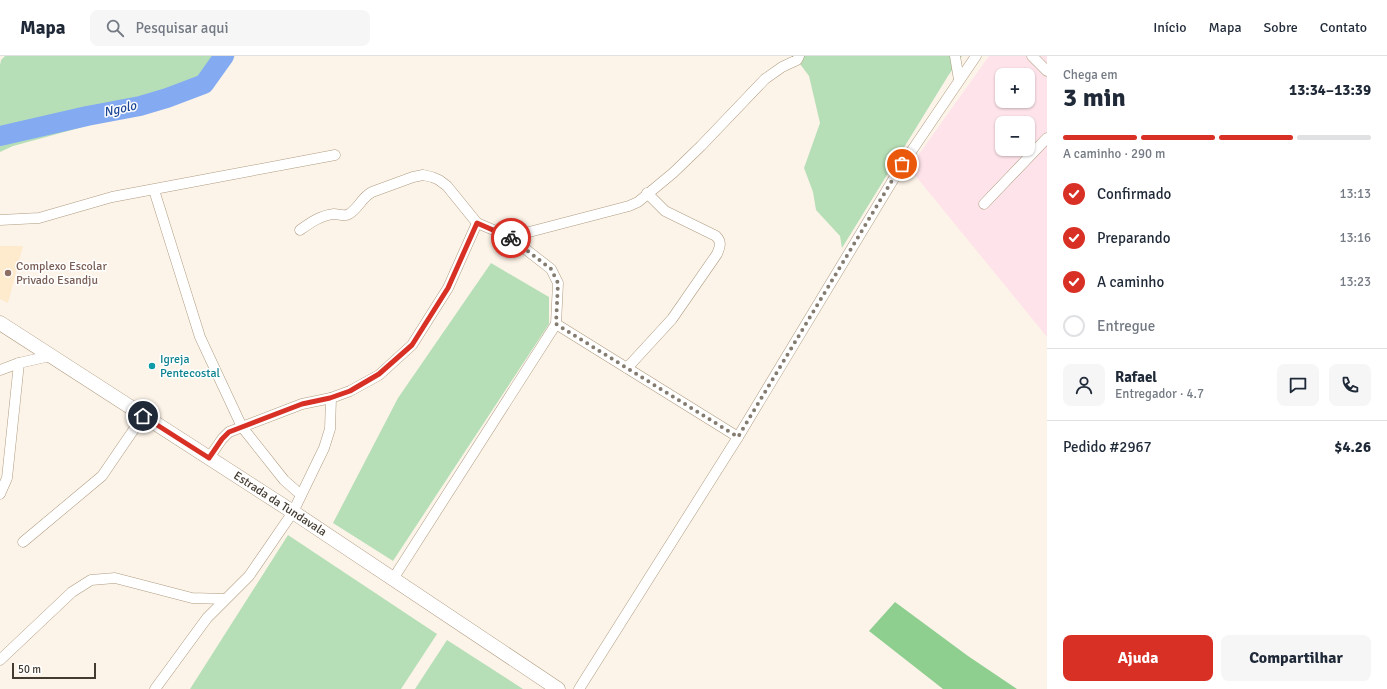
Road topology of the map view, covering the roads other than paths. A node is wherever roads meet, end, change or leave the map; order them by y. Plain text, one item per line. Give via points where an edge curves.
1 (799, 56) edge
2 (955, 56) edge
3 (976, 56) edge
4 (1032, 56) edge
5 (1047, 71) edge
6 (959, 80) junction
7 (1047, 138) edge
8 (335, 155) dead end
9 (154, 190) junction
10 (647, 194) junction
11 (984, 204) dead end
12 (0, 220) edge
13 (477, 223) junction
14 (300, 230) dead end
15 (510, 237) junction
16 (0, 323) edge
17 (556, 324) junction
18 (50, 356) junction
19 (19, 363) junction
20 (627, 368) junction
21 (0, 370) edge
22 (330, 398) junction
23 (143, 416) junction
24 (242, 427) junction
25 (738, 437) junction
26 (209, 458) junction
27 (0, 494) edge
28 (301, 494) junction
29 (293, 512) junction
30 (23, 542) dead end
31 (393, 579) junction
32 (224, 599) junction
33 (0, 660) edge
34 (155, 689) edge
35 (558, 689) edge
36 (579, 689) edge

1 - 10 street via 797,60 765,79 701,146
2 - 6 street
3 - 6 street
4 - 5 street
6 - 25 street via 902,164
7 - 11 street
8 - 9 street
9 - 12 street via 112,197 39,218
9 - 24 street via 200,337
10 - 15 street via 629,206
10 - 20 street via 665,211 716,236 721,245 672,319
13 - 14 street via 447,186 439,180 423,175 366,195 347,215 325,216
13 - 15 street
13 - 22 street via 448,288 412,345 379,374 350,391
15 - 17 street via 551,269 558,283
16 - 18 main road, Estrada da Tundavala
17 - 20 street
17 - 31 street
18 - 19 street
18 - 23 main road, Estrada da Tundavala
19 - 21 street
19 - 27 street via 8,478
20 - 25 street
22 - 24 street via 302,404
22 - 28 street via 330,429 324,448
23 - 26 main road, Estrada da Tundavala
23 - 30 street via 102,476
24 - 26 street via 229,432
24 - 28 street via 284,480
25 - 36 street
26 - 29 main road, Estrada da Tundavala
28 - 29 street
29 - 31 main road, Estrada da Tundavala
29 - 32 street via 249,576
31 - 35 main road, Estrada da Tundavala
32 - 33 street via 192,598 116,578 91,580 72,592
32 - 34 street

